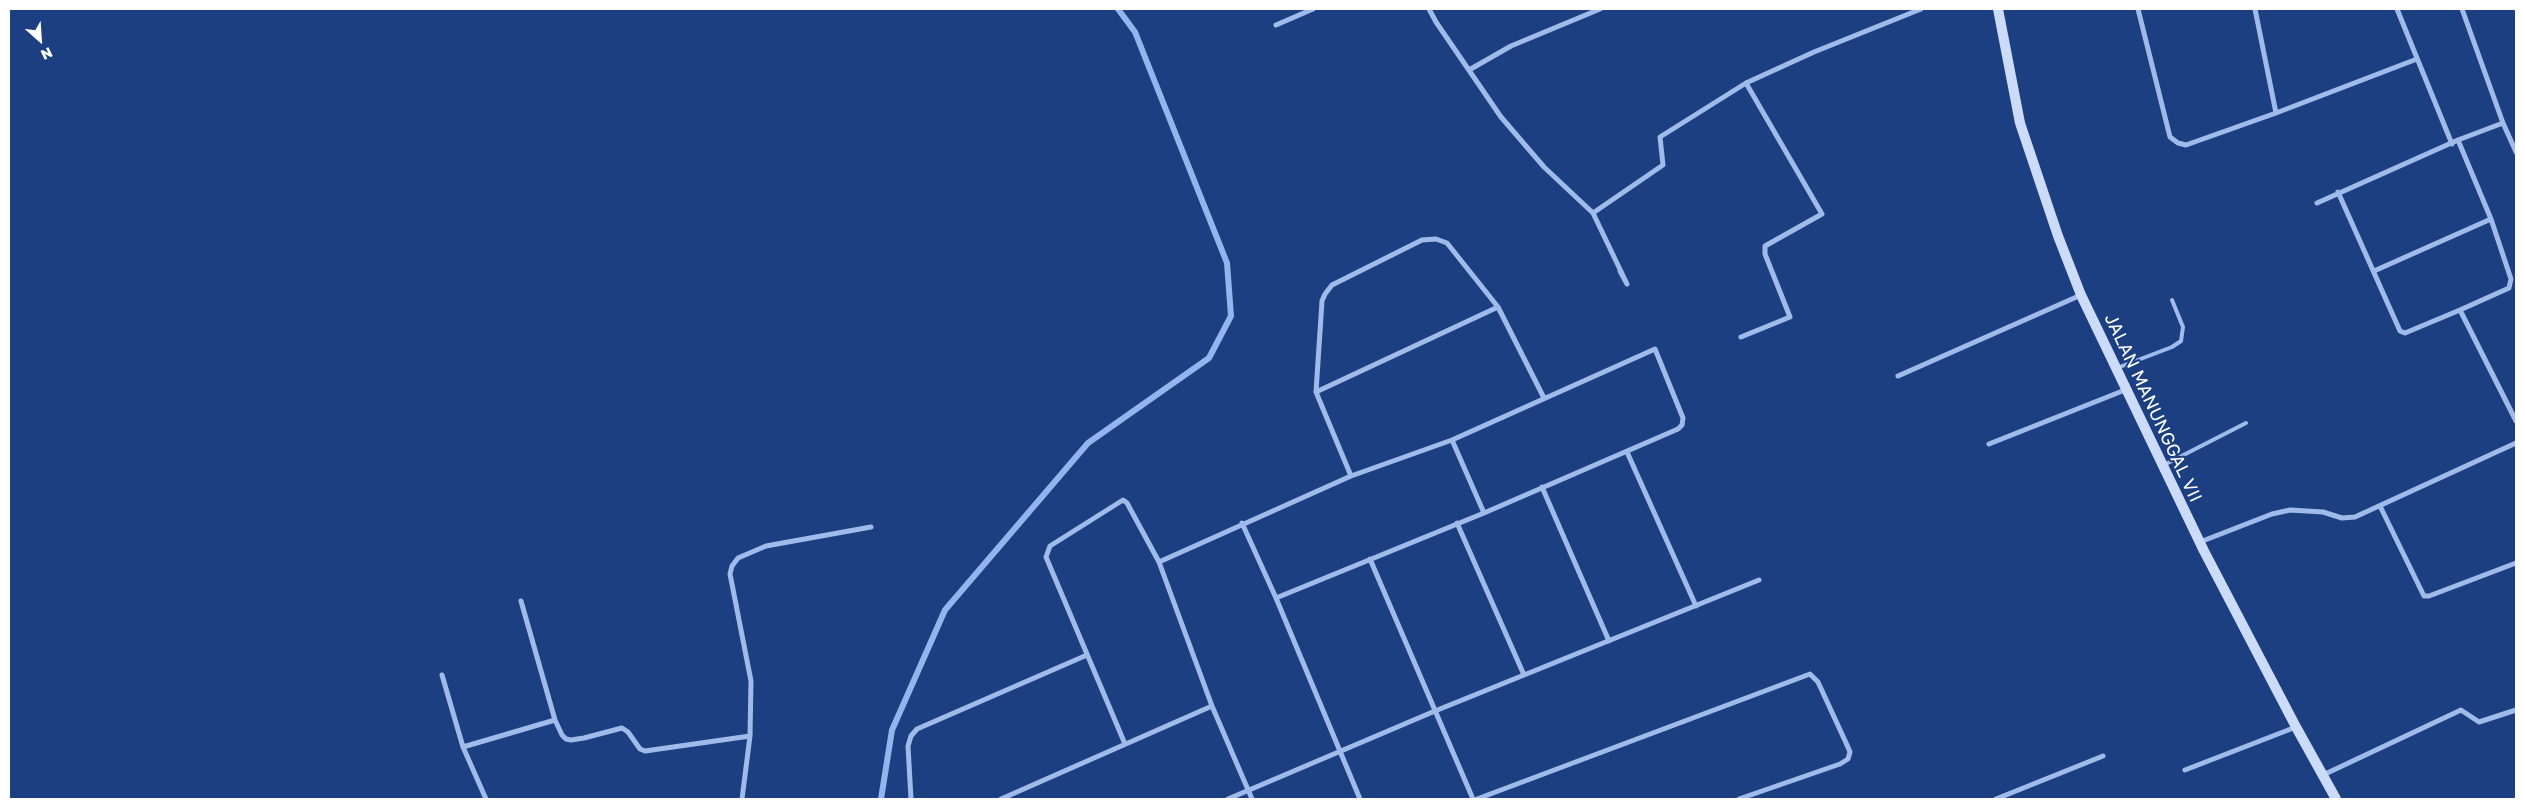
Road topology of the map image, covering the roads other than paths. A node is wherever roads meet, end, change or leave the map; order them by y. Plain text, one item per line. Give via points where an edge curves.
1 (1313, 9) edge
2 (1429, 9) edge
3 (1600, 9) edge
4 (1921, 9) edge
5 (1998, 9) edge
6 (2138, 9) edge
7 (2255, 9) edge
8 (2397, 9) edge
9 (2462, 9) edge
10 (1276, 26) dead end
11 (2417, 59) junction
12 (1470, 70) junction
13 (1746, 83) junction
14 (2276, 113) junction
15 (2503, 122) junction
16 (2458, 140) junction
17 (2452, 144) junction
18 (2516, 152) edge
19 (2338, 192) junction
20 (2317, 203) dead end
21 (1593, 213) junction
22 (2491, 219) junction
23 (1620, 271) dead end
24 (2374, 272) junction
25 (2081, 295) junction
26 (2172, 300) dead end
27 (1498, 307) junction
28 (2460, 310) junction
29 (1740, 338) dead end
30 (2115, 368) junction
31 (1898, 376) dead end
32 (2126, 390) junction
33 (1316, 392) junction
34 (1544, 398) junction
35 (2516, 421) edge
36 (2246, 423) dead end
37 (1452, 440) junction
38 (2516, 443) edge
39 (1989, 444) dead end
40 (1626, 452) junction
41 (2162, 466) junction
42 (1351, 476) junction
43 (1542, 487) junction
44 (2380, 506) junction
45 (1484, 513) junction
46 (1242, 523) junction
47 (1457, 523) junction
48 (871, 527) dead end
49 (2199, 542) junction
50 (1370, 559) junction
51 (1159, 562) junction
52 (2516, 563) edge
53 (1759, 580) dead end
54 (1276, 598) junction
55 (521, 601) dead end
56 (1696, 606) junction
57 (1609, 641) junction
58 (1087, 655) junction
59 (442, 674) dead end
60 (1524, 675) junction
61 (1212, 706) junction
62 (2516, 710) edge
63 (1435, 711) junction
64 (556, 720) junction
65 (2296, 727) junction
66 (750, 736) junction
67 (1125, 744) junction
68 (463, 747) junction
69 (1340, 752) junction
70 (2103, 756) dead end
71 (2185, 770) dead end
72 (2323, 775) junction
73 (1247, 790) junction
74 (486, 799) edge
75 (742, 799) edge
76 (911, 799) edge
77 (1001, 799) edge
78 (1228, 799) edge
79 (1252, 799) edge
80 (1360, 799) edge
81 (1473, 799) edge
82 (1477, 799) edge
83 (1739, 799) edge
84 (1996, 799) edge
85 (2336, 799) edge

1 - 10 street
2 - 12 street
3 - 12 street via 1511,46
4 - 13 street
5 - 25 street, JALAN MANUNGGAL VII via 2020,123
6 - 14 street via 2170,137 2186,145
7 - 14 street
8 - 11 street
9 - 15 street
11 - 14 street
11 - 17 street
12 - 21 street via 1502,117 1544,167
13 - 21 street via 1662,136 1663,165
13 - 29 street via 1822,214 1765,246 1765,254 1790,317
15 - 16 street
15 - 18 street
16 - 17 street
16 - 22 street
17 - 19 street
19 - 20 street
19 - 24 street
21 - 23 street via 1627,284
22 - 24 street
22 - 28 street via 2511,282 2508,288
24 - 28 street via 2402,332
25 - 30 street, JALAN MANUNGGAL VII
25 - 31 street
26 - 30 lane via 2183,327 2181,341
27 - 33 street
27 - 33 street via 1447,243 1436,239 1422,240 1328,289 1322,301
27 - 34 street
28 - 35 street
30 - 32 street, JALAN MANUNGGAL VII
32 - 39 street
32 - 41 street, JALAN MANUNGGAL VII
33 - 42 street
34 - 37 street
34 - 40 street via 1655,349 1682,414 1682,425 1663,437
36 - 41 lane
37 - 42 street
37 - 45 street
38 - 44 street
40 - 43 street
40 - 56 street
41 - 49 street, JALAN MANUNGGAL VII
42 - 46 street
43 - 45 street
43 - 57 street
44 - 49 street via 2355,517 2342,518 2323,512 2290,510
44 - 52 street via 2424,596
45 - 47 street
46 - 51 street
46 - 54 street
47 - 50 street
47 - 60 street
48 - 66 street via 766,546 738,558 732,566 730,574 750,681
49 - 65 street, JALAN MANUNGGAL VII
50 - 54 street
50 - 63 street
51 - 58 street via 1124,500 1047,549 1046,562
51 - 61 street
53 - 56 street
54 - 69 street
55 - 64 street
56 - 57 street
57 - 60 street
58 - 67 street
58 - 76 street via 917,729 908,746
59 - 68 street
60 - 63 street
61 - 67 street
61 - 73 street
62 - 72 street via 2479,722 2461,710
63 - 69 street
63 - 81 street
64 - 66 street via 566,739 622,728 645,751
64 - 68 street
65 - 71 street
65 - 72 street, JALAN MANUNGGAL VII
66 - 75 street
67 - 77 street
68 - 74 street
69 - 73 street
69 - 80 street
70 - 84 street
72 - 85 street, JALAN MANUNGGAL VII
73 - 78 street
73 - 79 street
82 - 83 street via 1810,674 1818,682 1848,745 1848,759

